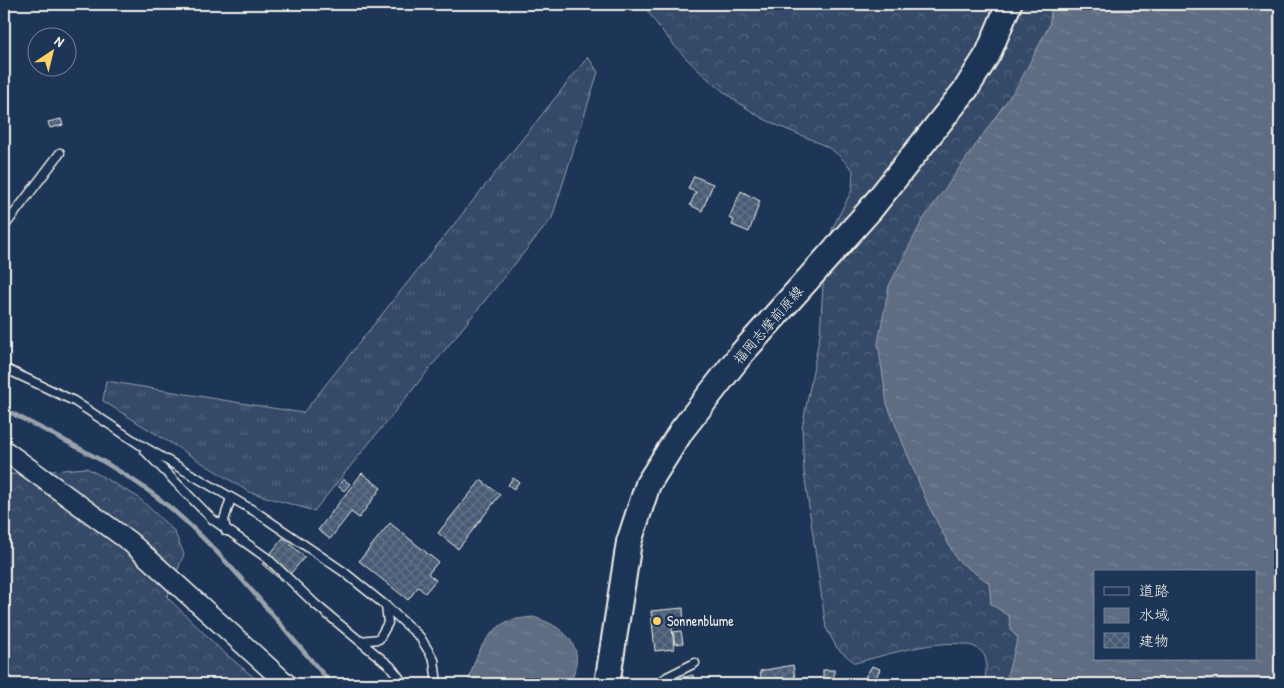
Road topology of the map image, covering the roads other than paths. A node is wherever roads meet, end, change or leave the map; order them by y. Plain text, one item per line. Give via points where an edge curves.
1 (1009, 4) edge
2 (60, 153) dead end
3 (4, 227) edge
4 (4, 368) edge
5 (139, 444) junction
6 (4, 450) edge
7 (231, 498) junction
8 (226, 531) junction
9 (386, 606) junction
10 (360, 641) junction
11 (695, 664) dead end
12 (287, 684) edge
13 (404, 684) edge
14 (437, 684) edge
15 (607, 684) edge
16 (658, 684) edge

1 - 15 main road, 福岡志摩前原線 via 988,54 966,89 870,210 742,353 682,430 648,484 629,542
2 - 3 lane
4 - 5 lane via 74,401
5 - 7 lane
5 - 8 lane
6 - 12 street via 130,542
7 - 8 lane via 224,520
7 - 9 lane via 344,572
8 - 10 lane via 266,558
9 - 10 lane via 388,624 379,639
9 - 14 lane via 420,637 434,660
10 - 13 lane via 390,666
11 - 16 lane

